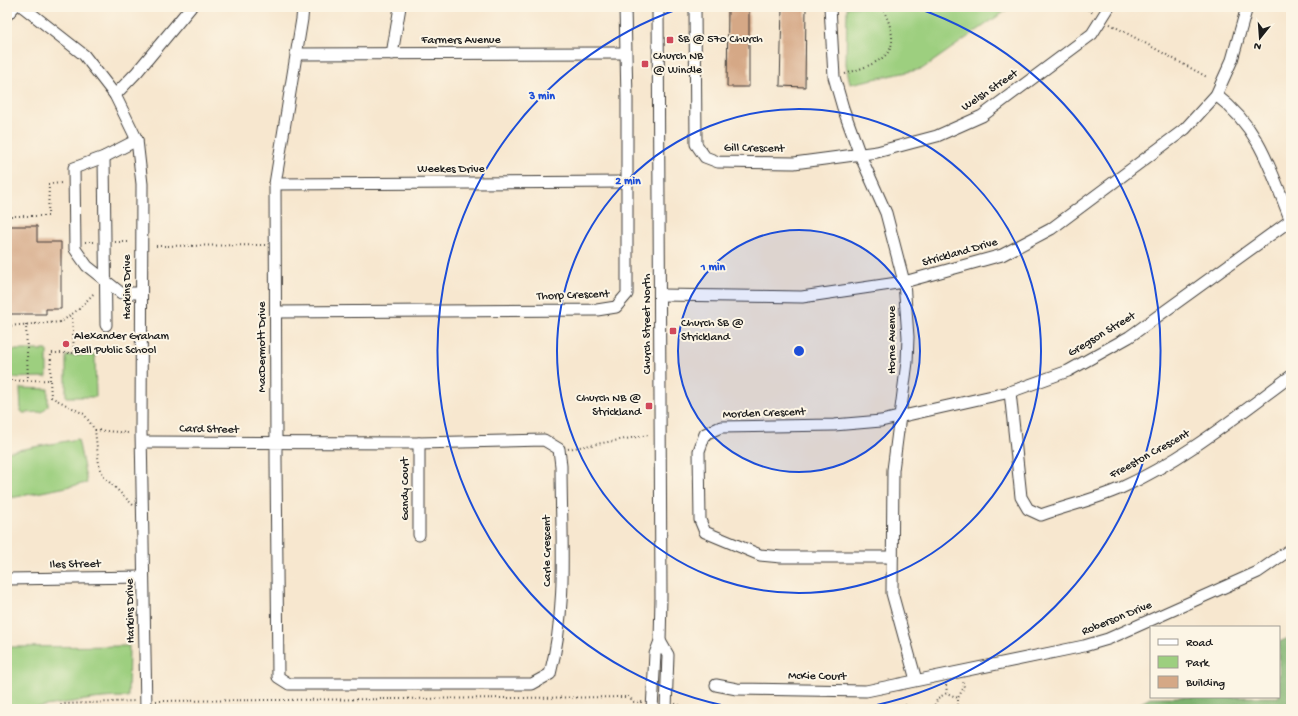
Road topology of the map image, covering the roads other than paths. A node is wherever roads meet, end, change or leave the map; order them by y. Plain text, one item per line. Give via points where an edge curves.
1 (14, 7) edge
2 (23, 7) edge
3 (191, 7) edge
4 (303, 7) edge
5 (400, 7) edge
6 (625, 7) edge
7 (658, 7) edge
8 (694, 7) edge
9 (830, 7) edge
10 (1109, 7) edge
11 (1247, 7) edge
12 (7, 15) edge
13 (625, 53) junction
14 (296, 54) junction
15 (392, 54) junction
16 (115, 95) junction
17 (1216, 95) junction
18 (137, 140) junction
19 (860, 155) junction
20 (104, 157) junction
21 (626, 182) junction
22 (275, 184) junction
23 (1291, 220) edge
24 (904, 282) junction
25 (102, 284) junction
26 (141, 294) junction
27 (661, 294) junction
28 (276, 312) junction
29 (106, 325) dead end
30 (1291, 376) edge
31 (1010, 392) junction
32 (900, 417) junction
33 (142, 442) junction
34 (276, 443) junction
35 (419, 443) junction
36 (418, 535) dead end
37 (1291, 549) edge
38 (892, 557) junction
39 (143, 577) junction
40 (7, 579) edge
41 (660, 641) junction
42 (916, 680) junction
43 (289, 684) joint
44 (716, 685) dead end
45 (146, 705) edge
46 (652, 709) edge
47 (666, 709) edge

1 - 12 street
2 - 16 street, Harkins Drive via 84,55
3 - 16 street
4 - 14 street, MacDermott Drive
5 - 15 street
6 - 13 street, Thorp Crescent
7 - 27 street, Church Street North
8 - 19 street, Gill Crescent via 696,144 705,157 718,162 794,163
9 - 19 street, Horne Avenue via 834,77
10 - 19 street, Welsh Street via 1092,34 982,116 937,136
11 - 17 street, Strickland Drive via 1232,60
13 - 15 street, Farmers Avenue
13 - 21 street, Thorp Crescent
14 - 15 street, Farmers Avenue
14 - 22 street, MacDermott Drive
16 - 18 street, Harkins Drive
17 - 23 street via 1245,121 1262,148
17 - 24 street, Strickland Drive via 1185,129 1051,230 1002,255
18 - 20 street
18 - 26 street, Harkins Drive via 142,184
19 - 24 street, Horne Avenue via 886,213
20 - 25 street
20 - 25 street via 74,168 75,249
21 - 22 street, Weekes Drive
21 - 28 street, Thorp Crescent via 627,294 616,307 597,310
22 - 28 street, MacDermott Drive
23 - 31 street, Gregson Street via 1129,337 1068,370
24 - 27 street, Strickland Drive via 802,297
24 - 32 street, Horne Avenue via 908,337
25 - 26 street via 121,293
25 - 29 street
26 - 33 street, Harkins Drive
27 - 41 street, Church Street North
28 - 34 street, MacDermott Drive
30 - 31 street, Freeston Crescent via 1200,443 1169,462 1121,488 1041,515 1028,509 1021,497
31 - 32 street, Gregson Street
32 - 38 street, Horne Avenue via 893,470
32 - 38 street, Morden Crescent via 834,425 721,428 705,434 699,451 700,520 705,532 760,555
33 - 34 street, Card Street
33 - 39 street, Harkins Drive
34 - 35 street
34 - 43 street, MacDermott Drive via 278,676
35 - 36 street, Gandy Court
35 - 43 street, Carle Crescent via 544,440 559,449 562,590 556,651 550,674 532,684
37 - 42 street, Roberson Drive via 1258,572 1108,639
38 - 42 street, Horne Avenue via 892,593
39 - 40 street, Iles Street
39 - 45 street, Harkins Drive
41 - 46 street, Church Street North via 655,654
41 - 47 street, Church Street North via 668,655
42 - 44 street, McKie Court via 866,691 737,689

